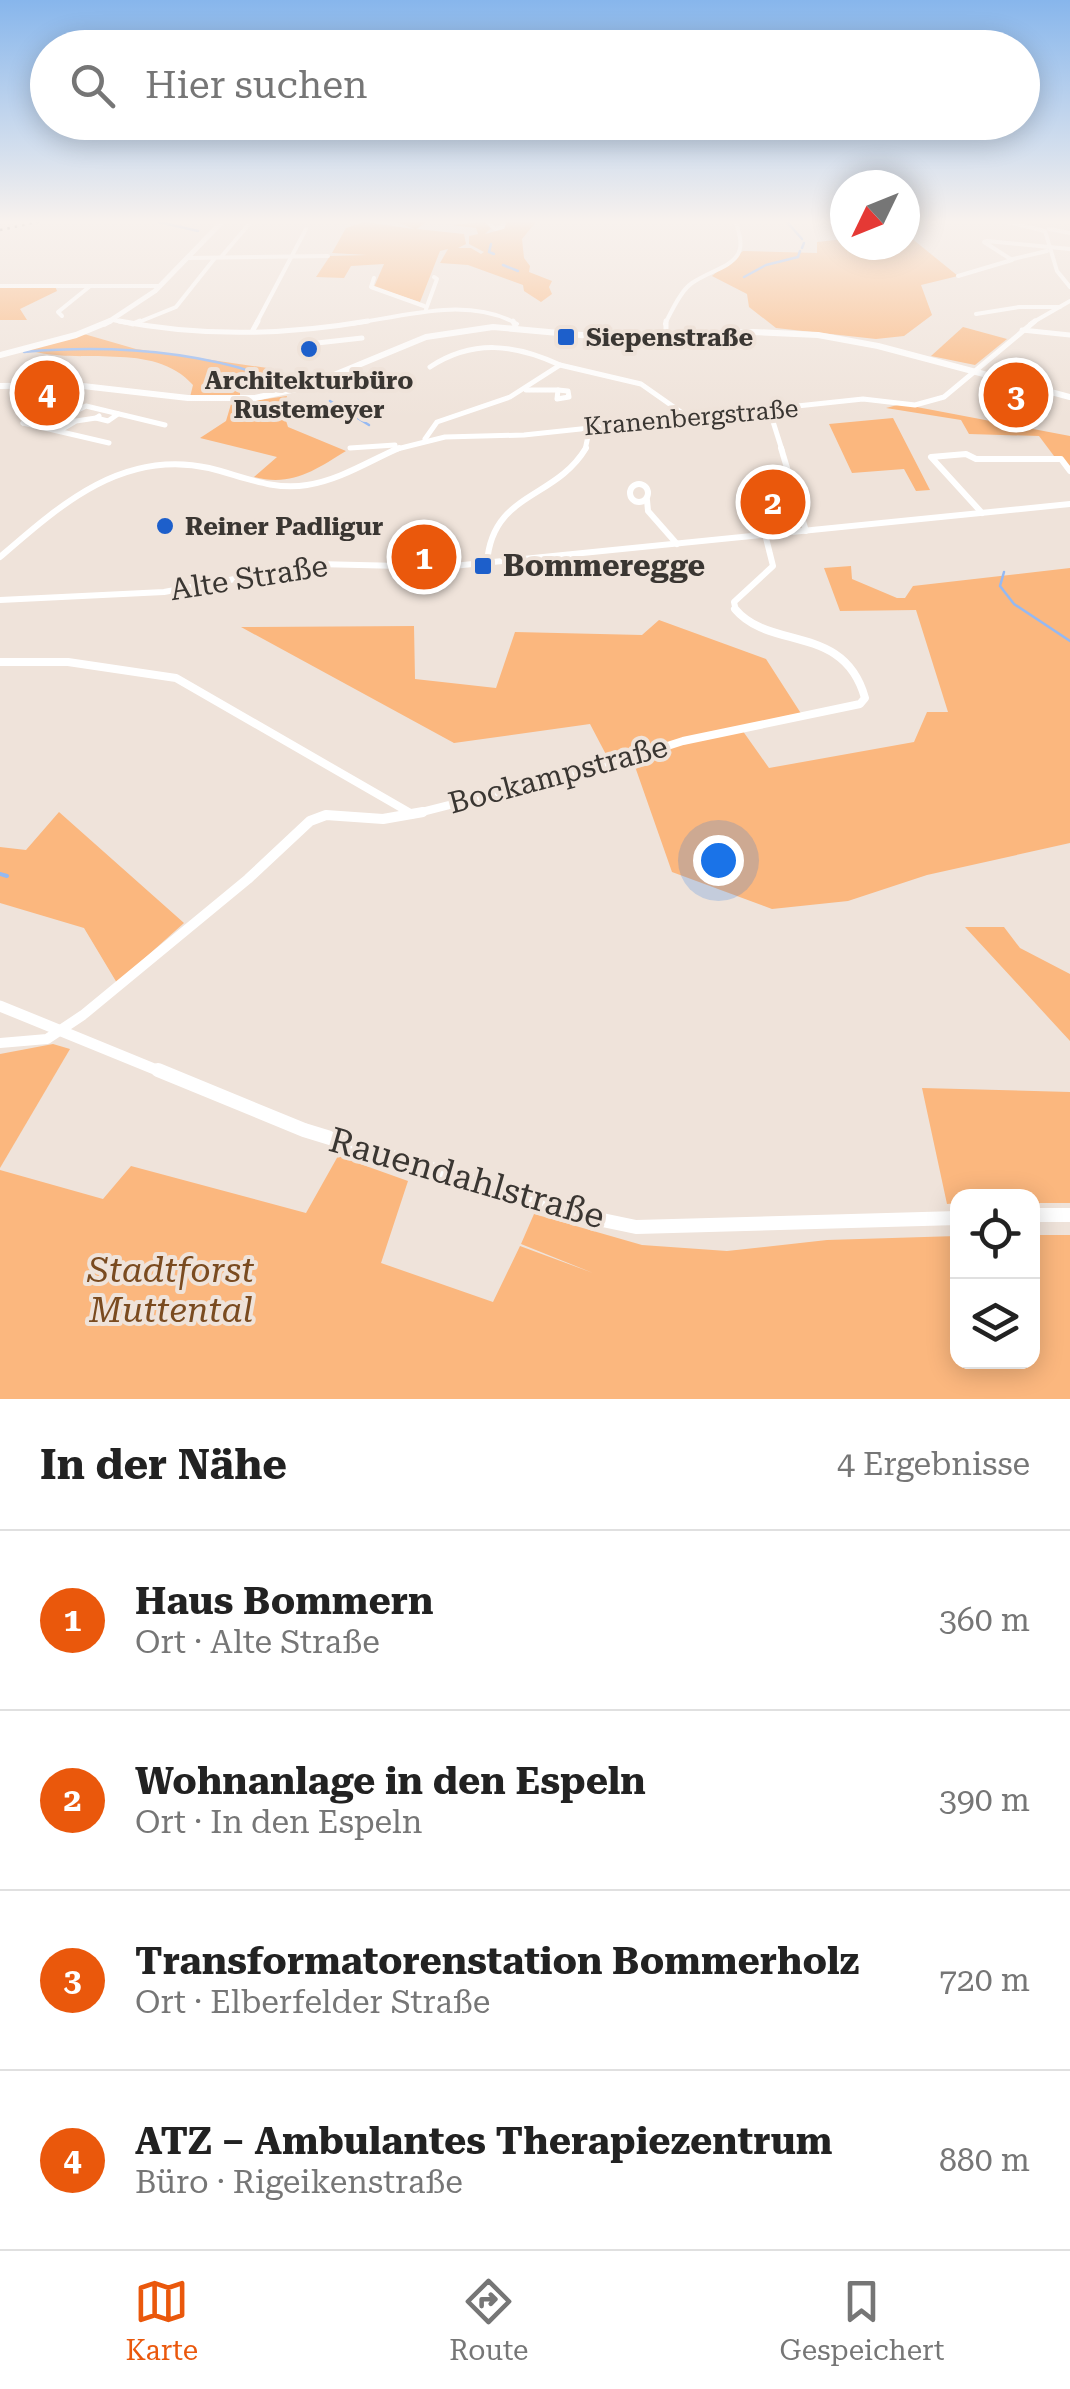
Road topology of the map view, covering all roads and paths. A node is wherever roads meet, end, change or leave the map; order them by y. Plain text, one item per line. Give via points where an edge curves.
1 (88, 287) edge
2 (158, 287) edge
3 (193, 287) edge
4 (274, 287) edge
5 (372, 287) edge
6 (434, 287) edge
7 (687, 287) edge
8 (1070, 301) edge
9 (1060, 307) junction
10 (425, 308) junction
11 (439, 313) junction
12 (976, 314) dead end
13 (62, 316) dead end
14 (431, 317) dead end
15 (113, 320) junction
16 (134, 324) junction
17 (512, 325) junction
18 (337, 326) junction
19 (252, 330) junction
20 (1022, 330) junction
21 (666, 332) junction
22 (1070, 335) edge
23 (362, 338) dead end
24 (340, 341) junction
25 (317, 343) dead end
26 (0, 355) edge
27 (560, 365) junction
28 (430, 367) dead end
29 (974, 372) junction
30 (70, 385) junction
31 (0, 386) edge
32 (524, 390) junction
33 (558, 390) dead end
34 (1070, 397) edge
35 (57, 402) dead end
36 (80, 408) junction
37 (40, 409) junction
38 (769, 409) junction
39 (107, 412) junction
40 (118, 414) junction
41 (688, 417) junction
42 (96, 418) junction
43 (165, 424) dead end
44 (590, 427) junction
45 (59, 431) junction
46 (425, 440) junction
47 (109, 443) dead end
48 (399, 446) junction
49 (350, 448) dead end
50 (1070, 471) edge
51 (647, 500) dead end
52 (1070, 504) edge
53 (982, 512) junction
54 (806, 530) junction
55 (766, 534) junction
56 (677, 544) junction
57 (0, 557) edge
58 (488, 563) junction
59 (0, 600) edge
60 (0, 662) edge
61 (412, 814) junction
62 (0, 1006) edge
63 (62, 1030) junction
64 (0, 1044) edge
65 (1040, 1215) edge
66 (1070, 1215) edge
67 (950, 1218) edge

1 - 13 street via 58,312
2 - 15 main road
3 - 16 street via 176,307
4 - 19 street
5 - 10 street
6 - 10 street
7 - 21 street via 665,322
8 - 9 street, Kranenbergstraße
9 - 12 street
9 - 20 street, Kranenbergstraße
10 - 11 street
10 - 18 street
11 - 14 street
11 - 17 street via 476,310
15 - 16 street
15 - 26 main road
16 - 19 street via 176,332
17 - 21 main road via 585,336
17 - 30 main road via 418,338 325,382 252,398 186,401
18 - 19 street
18 - 24 street
20 - 22 street
20 - 29 street, Kranenbergstraße
21 - 29 main road via 827,336
23 - 24 street
24 - 25 street
27 - 28 street via 534,351 500,345 468,349
27 - 32 street
27 - 41 street via 641,384
29 - 34 main road
29 - 38 street, Kranenbergstraße via 948,396 918,404 862,399
30 - 31 main road
30 - 37 street
32 - 33 street
32 - 46 street via 437,422
35 - 36 street
36 - 37 street via 66,414
36 - 39 street
37 - 45 street via 23,423
38 - 41 street, Kranenbergstraße
38 - 54 street
39 - 40 street
39 - 42 street
40 - 42 street
40 - 43 street
41 - 44 street, Kranenbergstraße
42 - 45 street
44 - 46 street, Kranenbergstraße
44 - 58 street via 590,448 576,464 504,511
45 - 47 street
46 - 48 street, Kranenbergstraße
48 - 49 street, Kranenbergstraße
48 - 57 street, Kranenbergstraße via 336,476 290,487 192,465 121,470 76,491
50 - 53 street via 1061,460 931,457
51 - 56 street via 648,512
52 - 53 street, Alte Straße
53 - 54 street, Alte Straße
54 - 55 street, Alte Straße
55 - 56 street, Alte Straße
55 - 61 street, Bockampstraße via 773,566 734,602 736,612 839,657 864,684 860,704 716,732
56 - 58 street, Alte Straße
58 - 59 street, Alte Straße via 317,564 164,592
60 - 61 street via 68,662 176,678
61 - 63 street, Bockampstraße via 310,821
62 - 63 street, Rauendahlstraße
63 - 64 street via 47,1040
63 - 67 street, Rauendahlstraße via 304,1130 588,1217 636,1227
65 - 66 street

